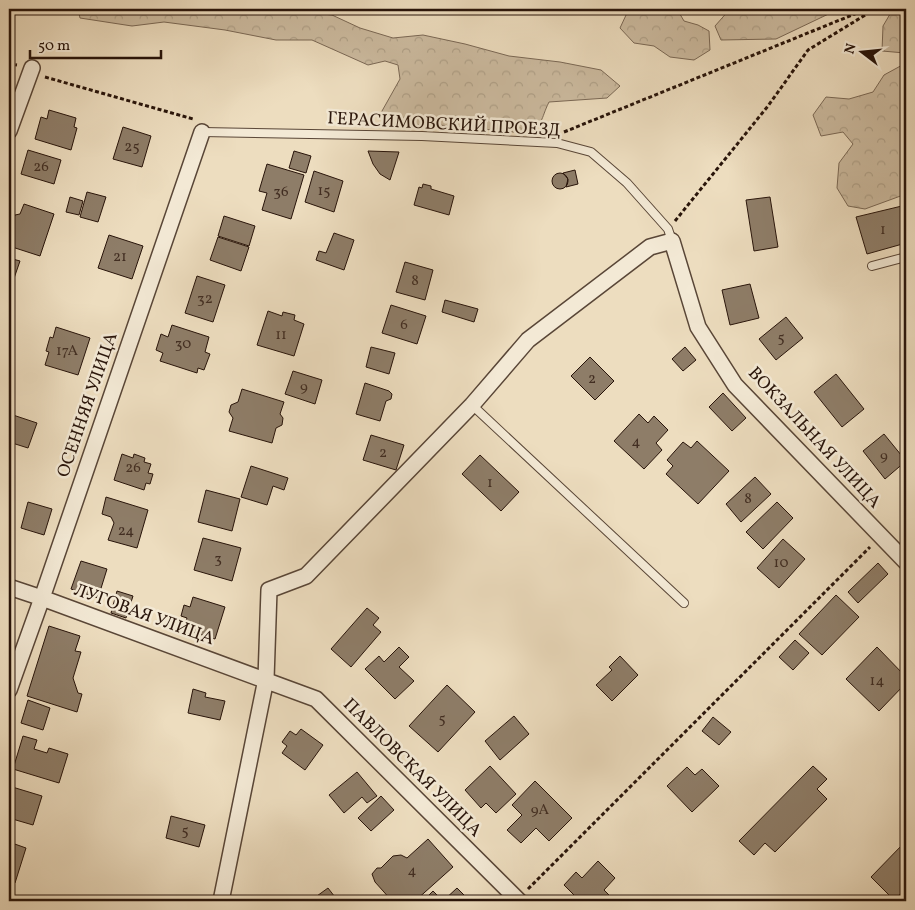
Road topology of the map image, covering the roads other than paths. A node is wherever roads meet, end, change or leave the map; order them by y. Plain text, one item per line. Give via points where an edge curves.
1 (32, 68) road end
2 (9, 131) edge
3 (202, 132) joint
4 (670, 235) junction
5 (906, 257) edge
6 (872, 266) dead end
7 (472, 405) junction
8 (906, 562) edge
9 (9, 587) edge
10 (42, 598) junction
11 (684, 603) dead end
12 (266, 679) junction
13 (9, 690) edge
14 (518, 900) edge
15 (221, 901) edge

1 - 2 street
3 - 4 lane, ГЕРАСИМОВСКИЙ ПРОЕЗД via 422,136 557,143 591,152 627,183
3 - 10 street, ОСЕННЯЯ УЛИЦА
4 - 7 street via 528,340
4 - 8 street, ВОКЗАЛЬНАЯ УЛИЦА via 698,327 735,385
5 - 6 lane
7 - 11 lane
7 - 12 street via 306,576 269,590
9 - 10 street, ЛУГОВАЯ УЛИЦА
10 - 12 street, ЛУГОВАЯ УЛИЦА
10 - 13 street, ОСЕННЯЯ УЛИЦА
12 - 14 street, ПАВЛОВСКАЯ УЛИЦА via 316,699
12 - 15 street

